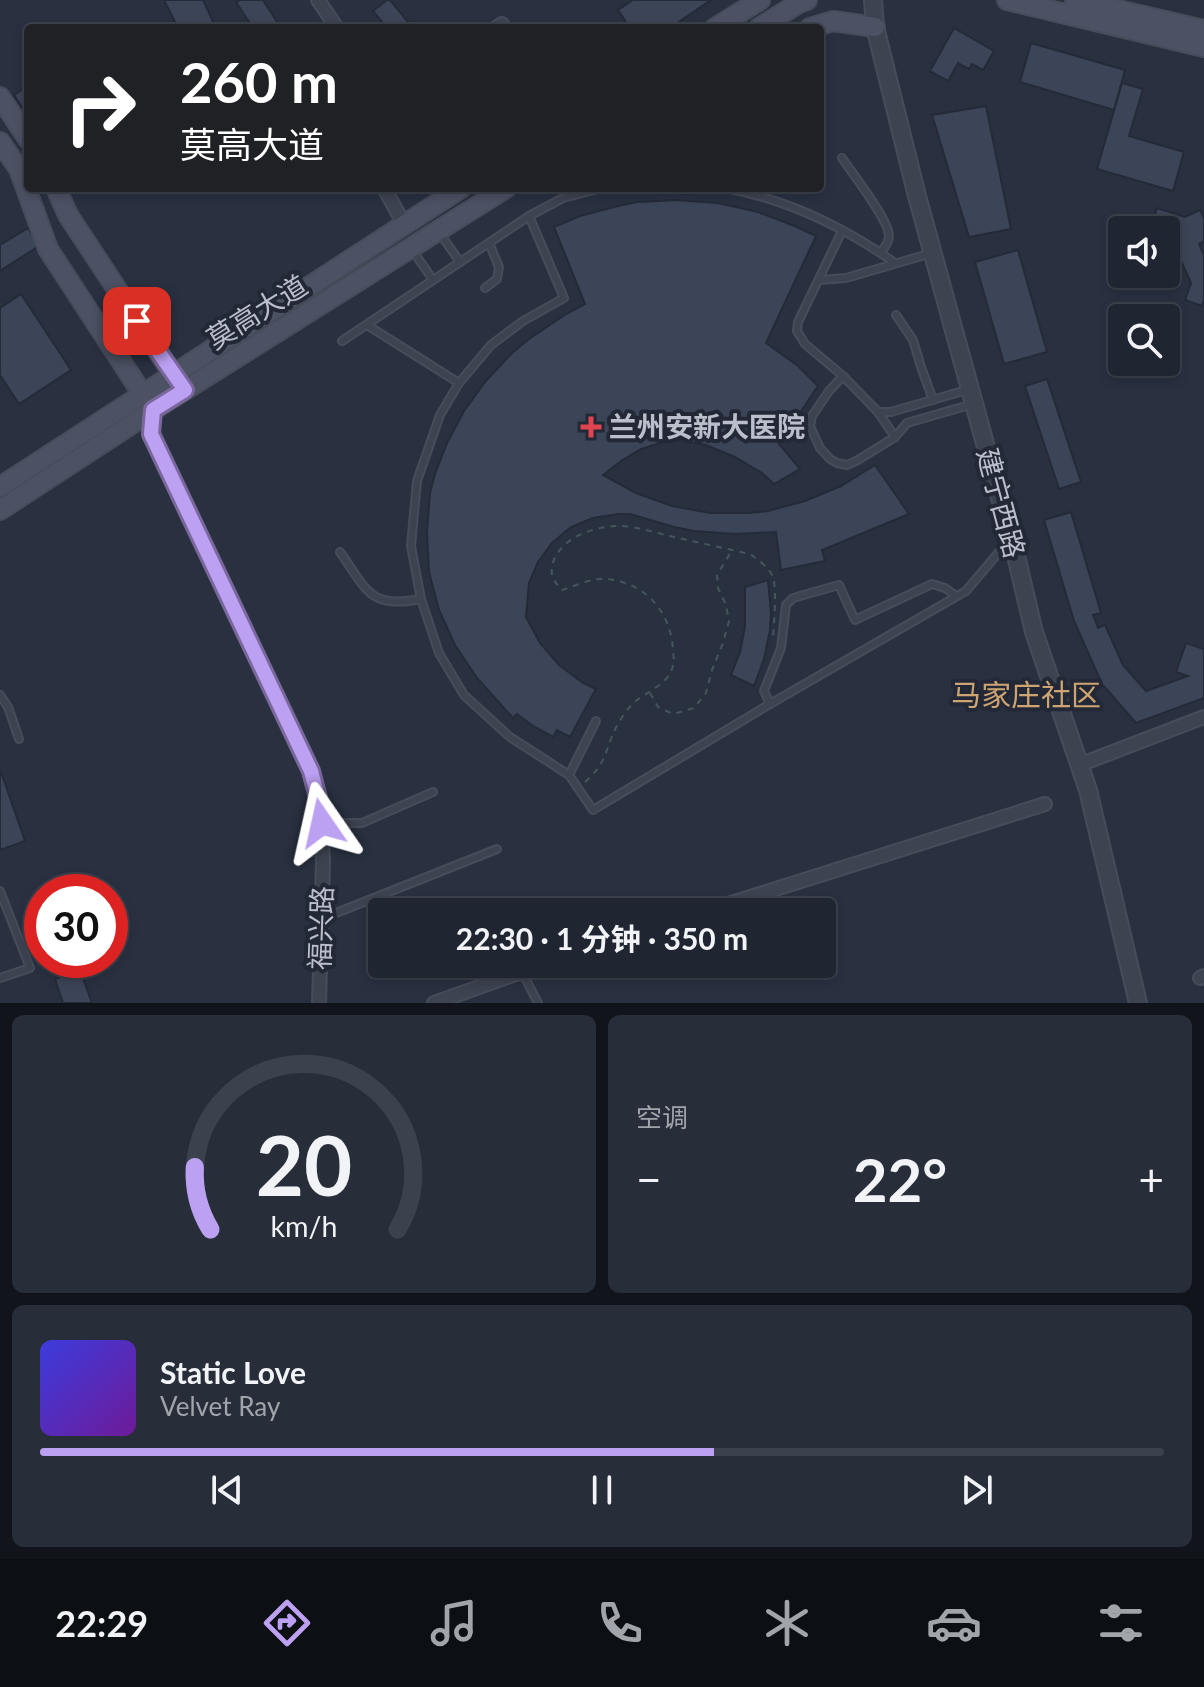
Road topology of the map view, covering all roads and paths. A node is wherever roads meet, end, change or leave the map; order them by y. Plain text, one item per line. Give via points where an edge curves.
1 (318, 0) edge
2 (760, 0) edge
3 (807, 0) edge
4 (873, 0) edge
5 (1007, 0) edge
6 (1075, 0) edge
7 (1139, 7) edge
8 (334, 24) edge
9 (721, 24) edge
10 (765, 24) edge
11 (823, 24) edge
12 (875, 27) junction
13 (1204, 30) edge
14 (1204, 47) edge
15 (0, 97) edge
16 (24, 133) edge
17 (0, 142) edge
18 (842, 158) dead end
19 (24, 183) edge
20 (27, 192) edge
21 (58, 192) edge
22 (386, 192) edge
23 (455, 192) edge
24 (500, 192) edge
25 (586, 192) edge
26 (745, 192) edge
27 (529, 216) junction
28 (404, 224) junction
29 (438, 230) junction
30 (842, 231) junction
31 (489, 243) junction
32 (411, 248) junction
33 (933, 252) junction
34 (881, 253) junction
35 (460, 262) junction
36 (895, 263) junction
37 (433, 280) junction
38 (819, 280) junction
39 (485, 288) dead end
40 (896, 315) dead end
41 (367, 325) junction
42 (342, 341) dead end
43 (172, 374) junction
44 (843, 376) junction
45 (459, 383) junction
46 (185, 390) junction
47 (143, 393) junction
48 (972, 396) junction
49 (933, 400) junction
50 (153, 410) junction
51 (878, 412) junction
52 (895, 437) junction
53 (0, 487) edge
54 (0, 510) edge
55 (1011, 538) junction
56 (732, 550) junction
57 (340, 552) dead end
58 (956, 596) junction
59 (421, 599) junction
60 (772, 639) dead end
61 (649, 692) junction
62 (0, 695) edge
63 (770, 704) junction
64 (1204, 717) edge
65 (596, 721) dead end
66 (19, 739) dead end
67 (1079, 765) junction
68 (569, 775) junction
69 (578, 788) junction
70 (433, 792) dead end
71 (1045, 804) dead end
72 (322, 823) junction
73 (497, 849) dead end
74 (0, 891) edge
75 (747, 898) edge
76 (321, 919) junction
77 (0, 978) edge
78 (505, 978) edge
79 (525, 978) edge
80 (319, 1003) edge
81 (434, 1003) edge
82 (538, 1003) edge
83 (1138, 1003) edge

1 - 8 street
2 - 9 main road
3 - 10 main road
4 - 12 street, 建宁西路
5 - 14 main road
6 - 7 main road
7 - 13 main road
11 - 12 main road
12 - 33 street, 建宁西路
15 - 16 main road
17 - 19 main road
18 - 34 lane via 889,232
20 - 47 main road via 48,249
21 - 43 main road
22 - 28 street
23 - 28 main road, 莫高大道
24 - 29 main road, 莫高大道
25 - 27 lane
26 - 30 lane via 798,208
27 - 31 lane
27 - 45 lane via 564,298 491,345
28 - 43 main road, 莫高大道
29 - 32 main road, 莫高大道
29 - 35 lane
30 - 34 lane
30 - 38 lane
31 - 35 lane
31 - 39 lane via 499,267 497,279
32 - 37 lane
32 - 46 main road, 莫高大道
33 - 36 lane
33 - 48 street, 建宁西路
34 - 36 lane
35 - 37 lane
36 - 38 lane
37 - 41 lane
38 - 44 lane via 797,331
40 - 49 lane via 913,340
41 - 42 lane
41 - 45 lane
43 - 46 main road
43 - 47 main road, 莫高大道
44 - 51 lane
44 - 52 lane via 812,416 810,426 820,448 847,465
45 - 59 lane via 440,415 417,481 411,546
46 - 50 main road, 莫高大道
47 - 50 main road
47 - 53 main road, 莫高大道
48 - 49 lane
48 - 52 lane via 907,423
48 - 55 street, 建宁西路
49 - 51 lane
50 - 54 main road, 莫高大道
50 - 72 street, 福兴路 via 151,434 311,771
51 - 52 lane
55 - 58 lane
55 - 67 street, 建宁西路 via 1034,632
56 - 60 path via 750,554 773,577
56 - 61 path via 717,575 729,621 706,693 694,708 673,714 658,707
56 - 61 path via 616,526 567,541 554,560 551,573 562,590 601,579 617,581 649,596 664,612 674,660 670,673
57 - 59 lane via 369,593 386,602
58 - 63 lane
58 - 63 lane via 932,584 855,620 839,585 793,598 786,605 781,648 764,691
59 - 68 lane via 439,653 464,695 510,737
61 - 69 path via 625,713 597,772
62 - 66 lane
63 - 69 lane via 593,810
64 - 67 street
65 - 68 lane
67 - 83 street, 建宁西路
68 - 69 lane
70 - 72 lane via 362,823
71 - 75 street
72 - 76 street, 福兴路
73 - 76 lane
74 - 77 lane via 30,968
76 - 80 street, 福兴路
78 - 81 street
79 - 82 lane

